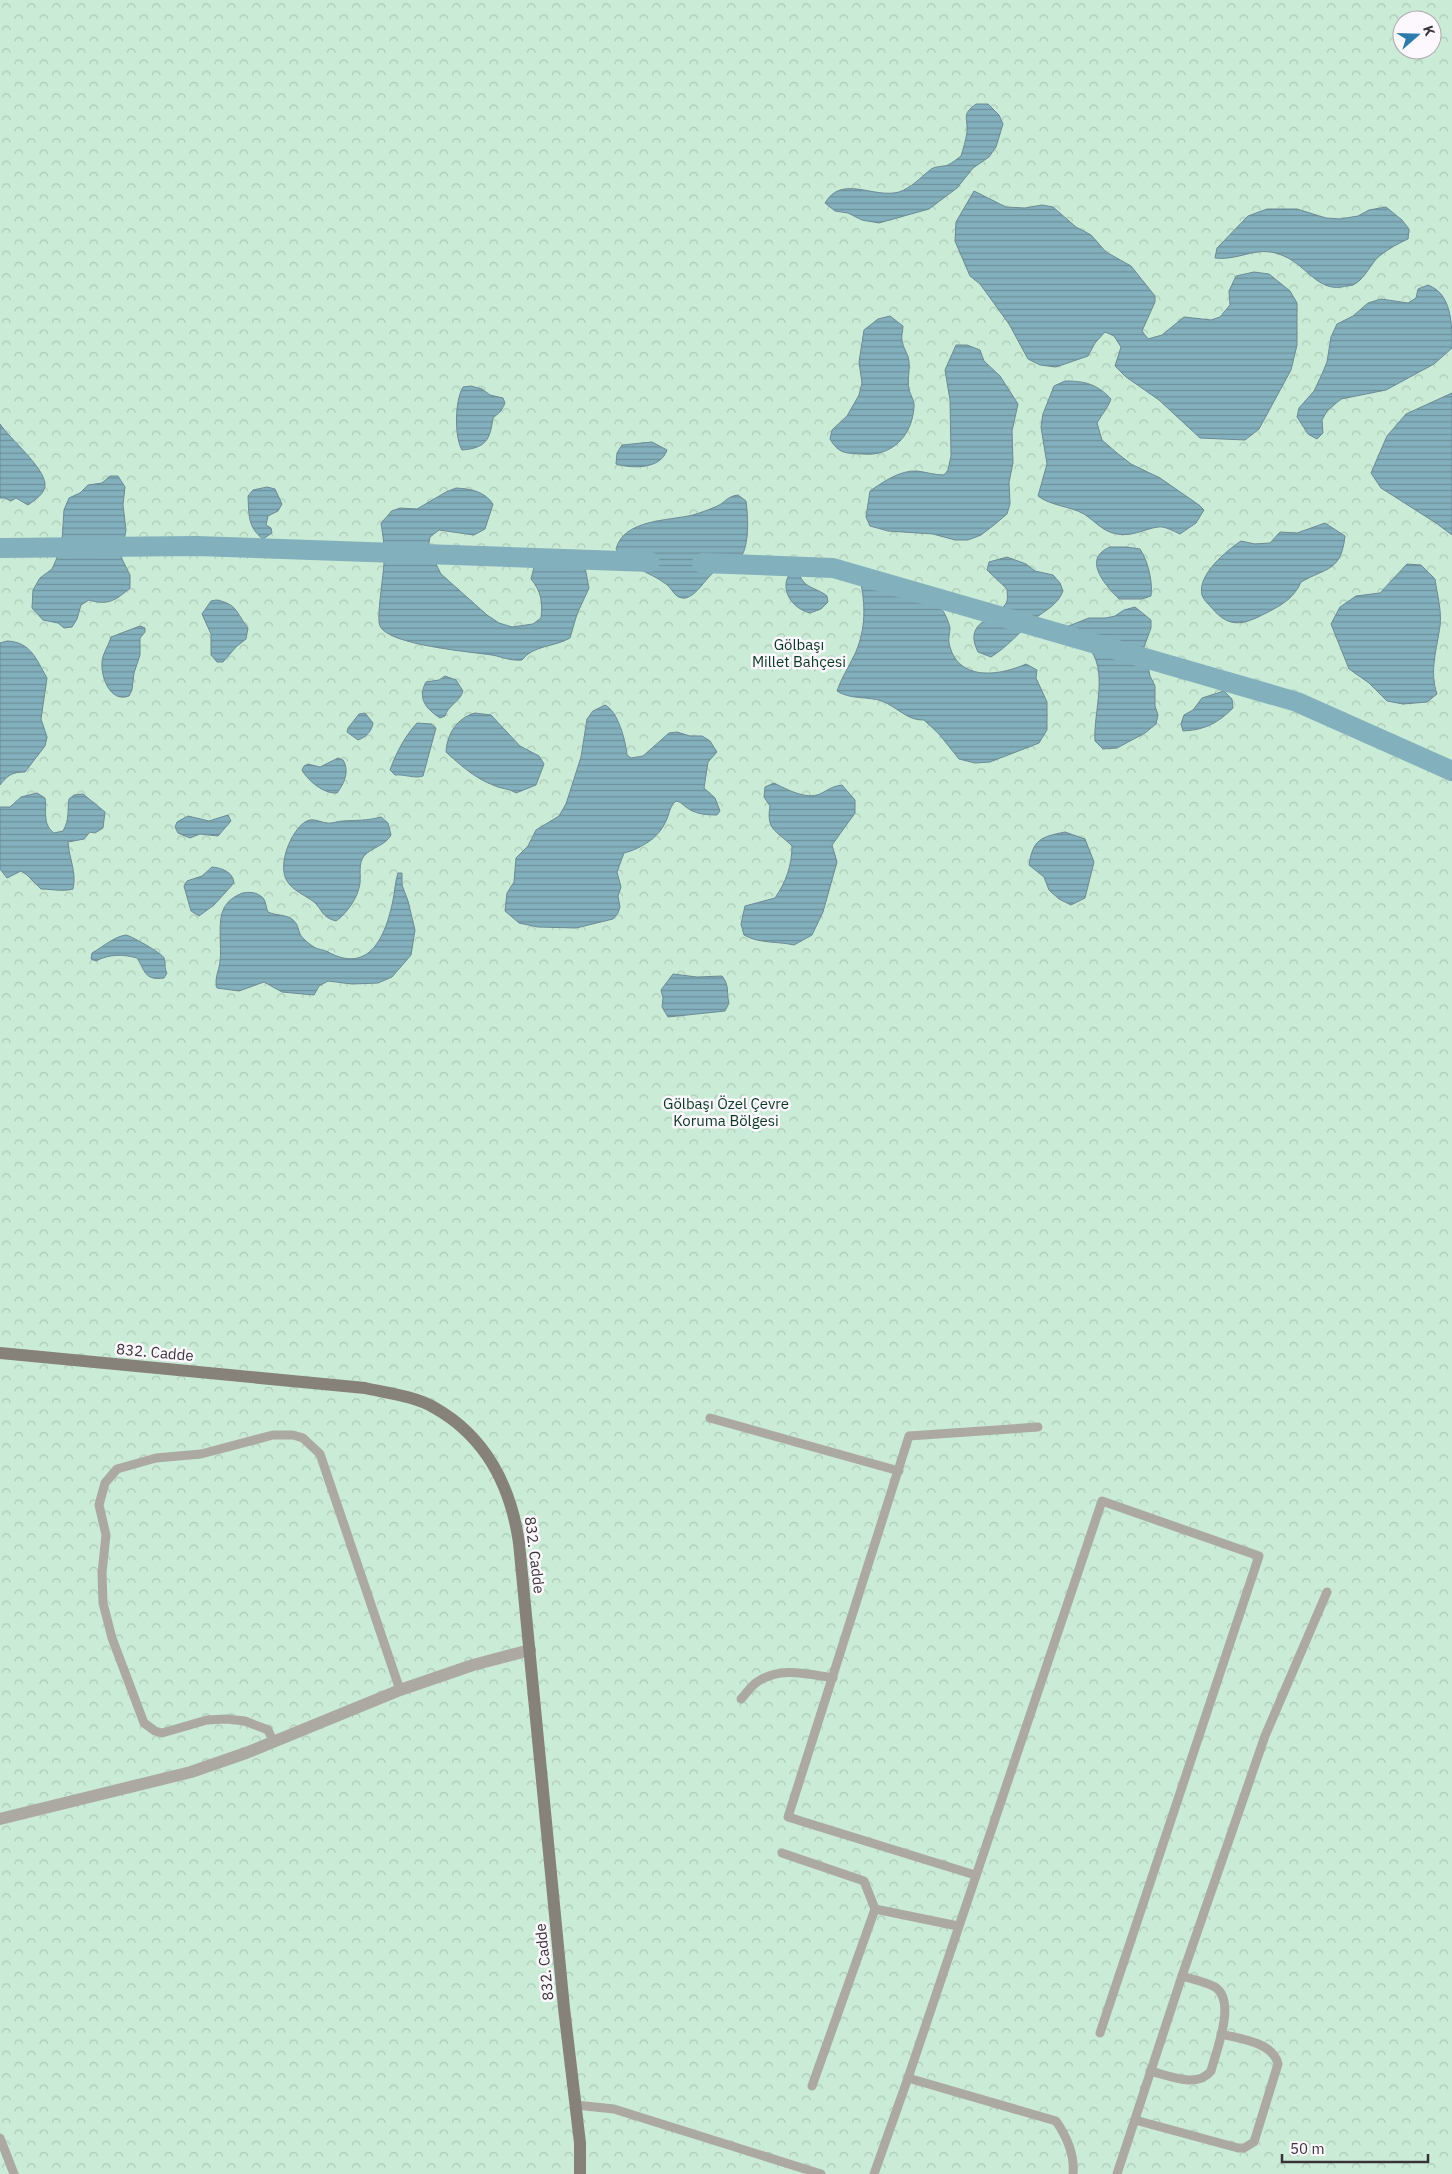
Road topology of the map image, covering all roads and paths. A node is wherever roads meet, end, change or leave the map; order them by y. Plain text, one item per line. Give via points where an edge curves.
1 (0, 1353) edge
2 (710, 1418) dead end
3 (1038, 1427) dead end
4 (898, 1471) junction
5 (1327, 1592) dead end
6 (530, 1650) junction
7 (833, 1678) junction
8 (400, 1690) junction
9 (741, 1699) dead end
10 (272, 1741) junction
11 (0, 1819) edge
12 (782, 1853) dead end
13 (976, 1875) junction
14 (875, 1908) junction
15 (958, 1926) junction
16 (1182, 1976) junction
17 (1100, 2032) dead end
18 (1220, 2034) junction
19 (1150, 2071) junction
20 (908, 2078) junction
21 (812, 2086) dead end
22 (576, 2105) junction
23 (1135, 2120) junction
24 (0, 2138) edge
25 (14, 2174) edge
26 (580, 2174) edge
27 (821, 2174) edge
28 (874, 2174) edge
29 (1074, 2174) edge
30 (1117, 2174) edge

1 - 6 street, 832. Cadde via 365,1388 434,1407 461,1426 482,1448 508,1492 519,1543
2 - 4 lane
3 - 4 lane via 910,1436
4 - 7 lane
5 - 16 lane via 1265,1736
6 - 8 street
6 - 22 street, 832. Cadde
7 - 9 lane via 790,1672 774,1674 756,1682
7 - 13 lane via 788,1817
8 - 10 street
8 - 10 lane via 320,1454 309,1443 293,1435 273,1435 202,1454 156,1458 117,1469 105,1482 99,1505 106,1535 103,1603 112,1638 144,1723 162,1733 207,1720 245,1721 268,1730
10 - 11 street via 191,1772
12 - 14 lane via 864,1881
13 - 15 lane
13 - 17 lane via 1102,1501 1259,1556
14 - 15 lane
14 - 21 lane
15 - 20 lane
16 - 18 lane via 1215,1987 1221,1993 1226,2008
16 - 19 lane
18 - 19 lane via 1211,2071 1204,2078 1194,2081
18 - 23 lane via 1269,2048 1277,2060 1254,2142 1238,2148
19 - 23 lane
20 - 28 lane
20 - 29 lane via 1056,2121 1069,2143
22 - 26 street, 832. Cadde
22 - 27 lane via 614,2109
23 - 30 lane
24 - 25 lane

